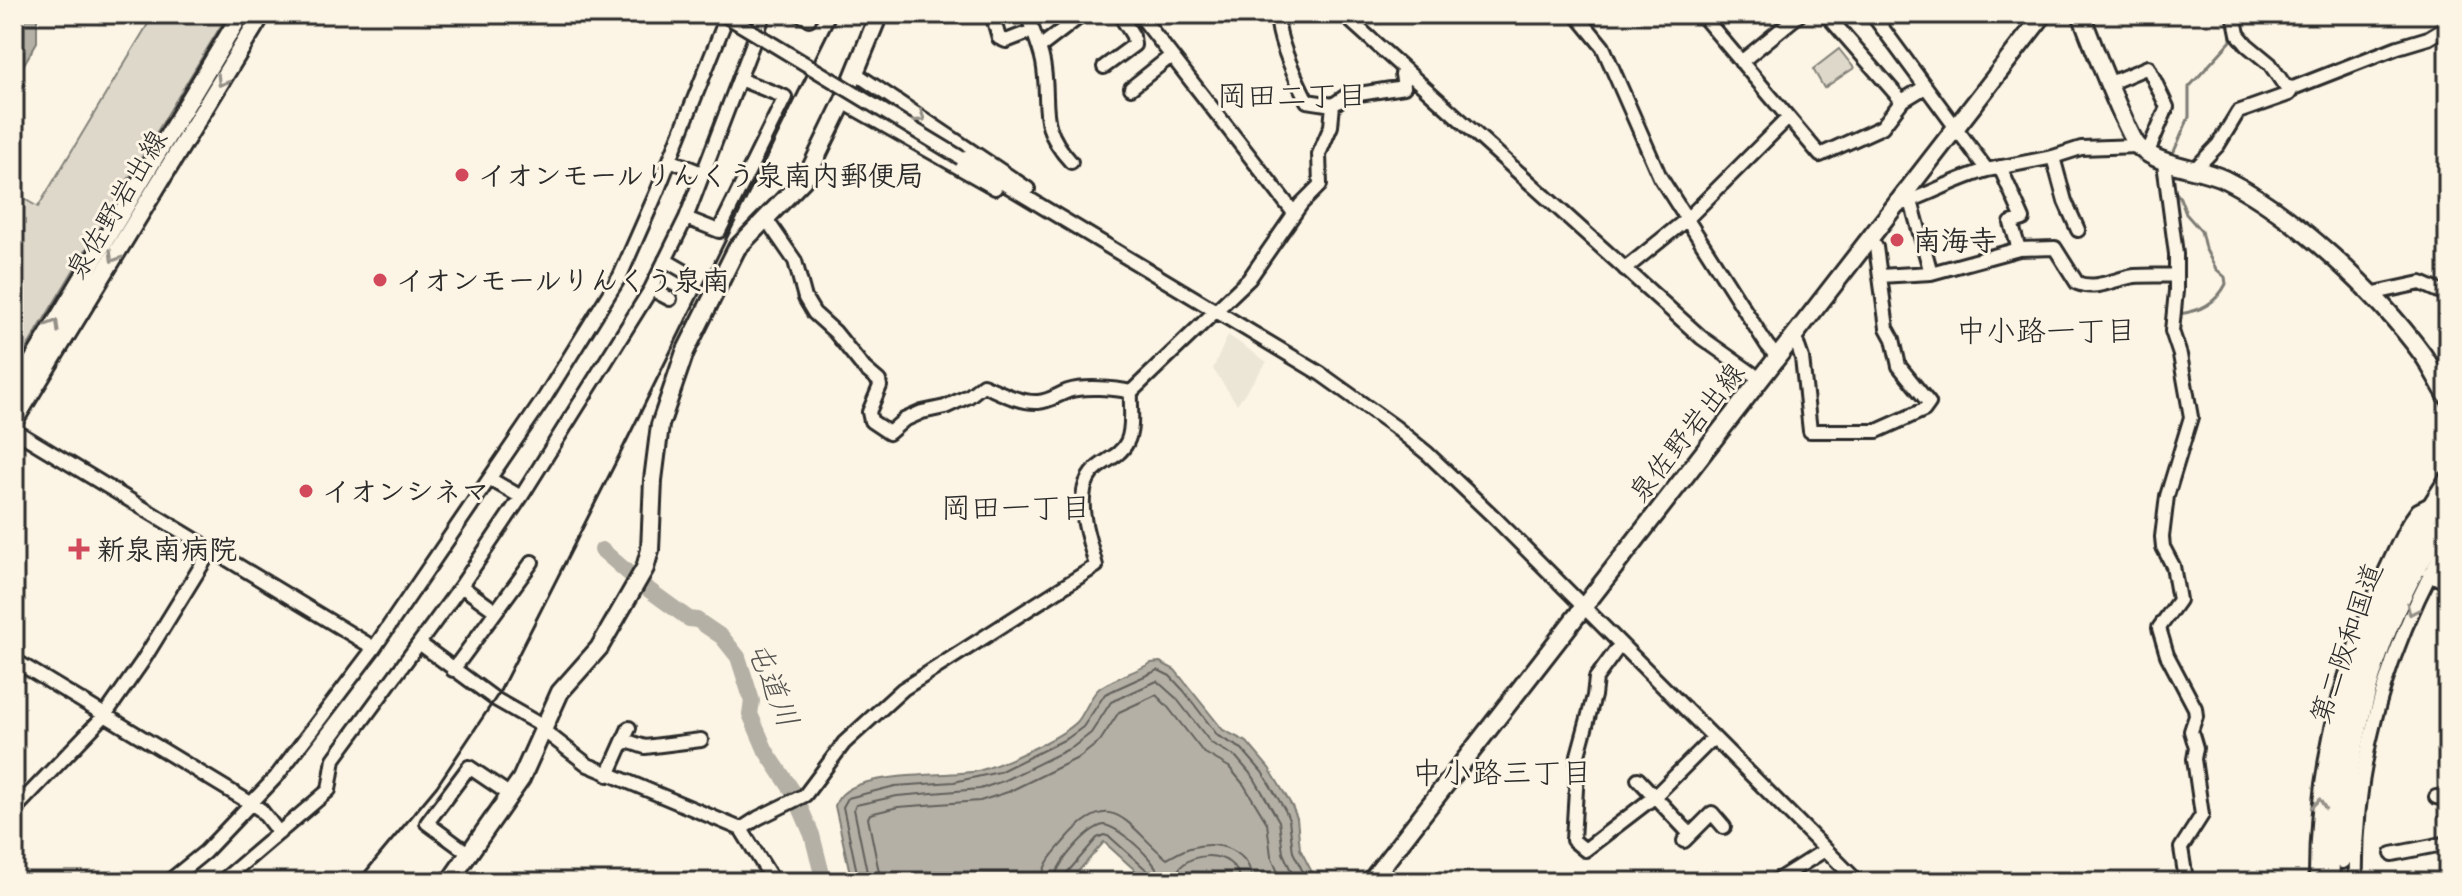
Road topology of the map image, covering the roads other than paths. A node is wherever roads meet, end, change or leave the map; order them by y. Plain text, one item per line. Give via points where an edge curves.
1 (241, 14) edge
2 (262, 14) edge
3 (726, 14) edge
4 (764, 14) edge
5 (879, 14) edge
6 (992, 14) edge
7 (1027, 14) edge
8 (1083, 14) edge
9 (1125, 14) edge
10 (1139, 14) edge
11 (1278, 14) edge
12 (1343, 14) edge
13 (1576, 14) edge
14 (1701, 14) edge
15 (1826, 14) edge
16 (1872, 14) edge
17 (2044, 14) edge
18 (2081, 14) edge
19 (2234, 14) edge
20 (1799, 15) edge
21 (2448, 26) edge
22 (1032, 31) junction
23 (1044, 44) dead end
24 (1171, 56) junction
25 (1741, 62) junction
26 (1104, 67) dead end
27 (1406, 71) junction
28 (855, 73) junction
29 (739, 79) junction
30 (2110, 83) junction
31 (1925, 87) junction
32 (1131, 88) dead end
33 (2293, 88) junction
34 (1902, 101) junction
35 (843, 102) junction
36 (1333, 105) junction
37 (1788, 118) junction
38 (1955, 125) junction
39 (2142, 149) junction
40 (2053, 157) junction
41 (670, 160) junction
42 (1071, 162) dead end
43 (2164, 163) junction
44 (1993, 168) junction
45 (2195, 169) junction
46 (702, 173) junction
47 (1903, 203) junction
48 (1046, 208) junction
49 (1294, 213) junction
50 (686, 218) junction
51 (766, 219) junction
52 (1687, 219) junction
53 (2078, 230) dead end
54 (1870, 239) junction
55 (2019, 249) junction
56 (665, 260) junction
57 (1625, 269) junction
58 (684, 271) dead end
59 (1931, 273) junction
60 (2175, 275) junction
61 (1880, 276) junction
62 (651, 289) junction
63 (2370, 294) junction
64 (2448, 295) edge
65 (670, 299) dead end
66 (1217, 311) junction
67 (1794, 335) junction
68 (1777, 357) junction
69 (1760, 379) junction
70 (14, 392) edge
71 (1131, 392) junction
72 (2448, 397) edge
73 (14, 421) edge
74 (14, 430) edge
75 (490, 479) junction
76 (2448, 481) edge
77 (521, 497) junction
78 (2442, 508) edge
79 (2448, 541) edge
80 (211, 550) junction
81 (532, 562) dead end
82 (2429, 574) junction
83 (2448, 583) edge
84 (461, 586) junction
85 (1584, 608) junction
86 (494, 610) junction
87 (419, 643) junction
88 (1620, 645) junction
89 (374, 648) junction
90 (14, 660) edge
91 (453, 670) junction
92 (105, 715) junction
93 (544, 729) junction
94 (1713, 738) junction
95 (701, 740) dead end
96 (608, 775) junction
97 (1638, 779) dead end
98 (509, 794) junction
99 (1654, 797) junction
100 (252, 804) junction
101 (14, 810) edge
102 (1724, 827) dead end
103 (741, 829) junction
104 (279, 833) junction
105 (2448, 843) edge
106 (1825, 850) junction
107 (468, 853) junction
108 (2392, 854) dead end
109 (168, 882) edge
110 (221, 882) edge
111 (449, 882) edge
112 (774, 882) edge
113 (1370, 882) edge
114 (1774, 882) edge
115 (1858, 882) edge
116 (2182, 882) edge
117 (2316, 882) edge
118 (2330, 882) edge
119 (2342, 882) edge
120 (2356, 882) edge

70 -> 1 main road, 泉佐野岩出線
2 -> 73 main road, 泉佐野岩出線
3 - 41 street
3 - 48 street, bridge
4 - 29 street
5 - 28 main road
6 - 22 street via 999,38 1006,41
7 - 22 street
8 - 23 street
9 - 26 street via 1134,45
10 - 24 street
11 - 36 street via 1282,44 1307,101
12 - 27 street
13 - 52 street via 1603,47 1660,177
14 - 25 street
15 - 34 street
16 - 31 street
17 - 38 main road, 泉佐野岩出線
18 - 30 main road
19 - 33 street via 2238,34 2285,86
20 - 25 street
21 - 33 street
22 - 42 street via 1043,61 1047,123 1052,139
24 - 32 street
24 - 49 street
25 - 37 street
27 - 36 street via 1404,87 1354,94
27 - 57 street
28 - 35 main road
28 -> 48 street via 1030,190
29 - 46 street
29 - 50 street via 785,97 719,231
30 - 39 main road
30 - 39 street via 2148,67 2167,107
31 - 34 street
31 - 38 street
33 - 45 street via 2238,112
34 - 37 street via 1882,127 1820,155
35 - 48 street via 1020,201
35 - 51 main road via 803,180
36 - 49 street via 1319,154 1320,185
37 - 52 street
38 - 44 street
38 - 47 main road, 泉佐野岩出線
39 - 40 street via 2081,148
39 - 43 main road
40 - 44 street
40 - 53 street
41 - 46 street
41 - 75 street via 620,276
43 - 45 main road
43 - 60 street
44 - 47 street
44 - 55 street via 2023,219 2011,223
45 - 63 main road via 2253,196
46 - 50 street
47 - 54 main road, 泉佐野岩出線
47 - 59 street
48 - 66 street
49 - 66 street via 1249,279
50 - 56 street
51 - 71 street via 795,261 814,313 879,381 869,412 871,421 889,433 904,420 945,407 983,385 1036,402 1070,390 1111,387
51 - 93 main road via 733,254 680,365 660,425 645,568 599,648 560,692
52 - 57 street
52 - 68 street
54 - 61 street
54 - 67 main road, 泉佐野岩出線
55 - 59 street
55 - 60 street via 2055,248 2084,286 2133,276
56 - 58 street
56 - 62 street
57 - 69 street via 1702,338
59 - 61 street
60 - 116 street via 2172,331 2191,417 2167,496 2162,537 2179,600 2159,628 2195,708 2191,731 2202,815 2181,848
61 - 67 street via 1899,366 1929,403 1924,410 1877,431 1810,431 1802,358
62 - 65 street
62 - 77 street
63 - 64 street via 2421,283
63 - 72 main road via 2424,357
66 - 71 street
66 - 85 street via 1321,374 1395,427
67 - 68 main road, 泉佐野岩出線
68 - 69 main road, 泉佐野岩出線
69 - 85 main road, 泉佐野岩出線
71 - 103 street via 1126,446 1098,465 1085,487 1083,510 1096,566 903,689 844,743 805,795
74 - 80 street
75 - 77 street
75 - 89 street
76 - 78 highway, 第二阪和国道
77 - 84 street
117 -> 78 street via 2320,792 2362,623 2408,524 2418,510
78 - 118 highway, 第二阪和国道 via 2410,547 2349,706 2331,820
78 - 119 highway, 第二阪和国道 via 2386,634 2362,710 2344,809
79 - 82 street
80 - 89 street
80 - 92 street
81 - 86 street
82 - 83 street
82 -> 120 street via 2395,649 2374,720 2360,796
84 - 86 street
84 - 87 street
85 - 88 street
85 - 113 main road, 泉佐野岩出線
86 - 91 street
87 - 91 street
87 - 104 street via 334,759 329,790
88 - 94 street
88 - 99 street via 1596,678 1578,755 1573,840 1585,850
89 - 100 street
90 - 92 street
91 - 93 street
92 - 100 street
92 - 101 street
93 - 96 street
93 - 98 main road
94 - 99 street
94 - 106 street
95 - 96 street via 645,747 626,734
96 - 103 street
97 - 99 street
98 - 107 main road
98 - 107 street via 469,767 427,823
99 - 102 street via 1687,838 1712,813
100 - 104 street
100 - 109 street
103 - 112 street
104 - 110 street
105 - 108 street
106 - 114 street
106 - 115 street
107 - 111 main road

